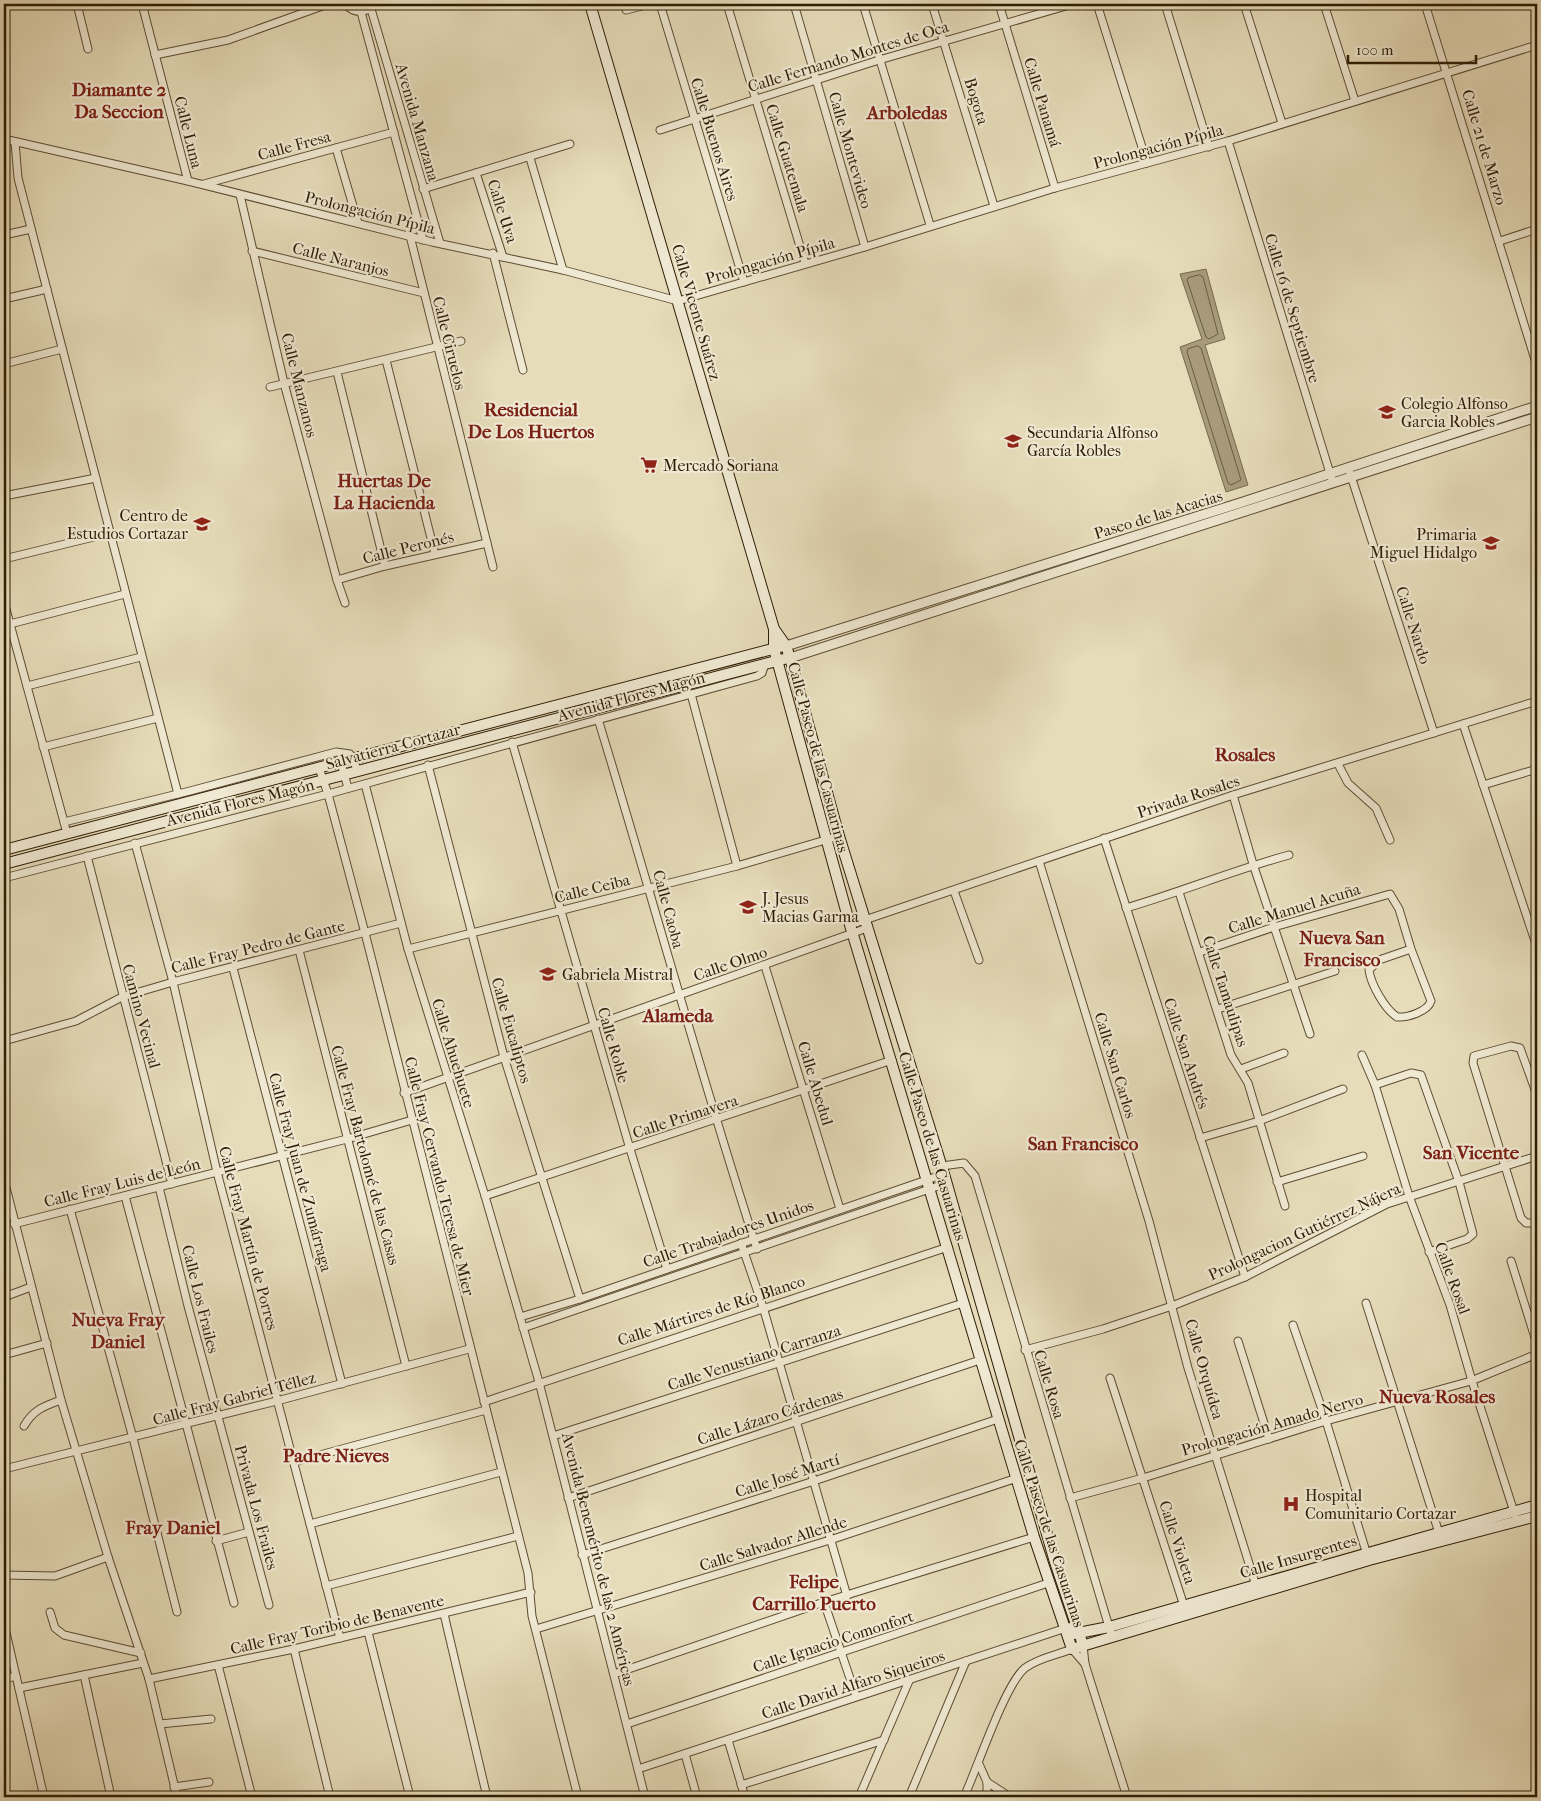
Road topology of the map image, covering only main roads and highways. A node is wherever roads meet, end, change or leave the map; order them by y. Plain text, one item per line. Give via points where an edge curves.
1 (590, 4) edge
2 (774, 629) junction
3 (786, 646) junction
4 (774, 649) junction
5 (790, 658) junction
6 (777, 661) junction
7 (4, 850) edge
8 (4, 864) edge
9 (1537, 1506) edge
10 (1516, 1516) junction
11 (1537, 1516) edge
12 (1367, 1556) junction
13 (1077, 1629) junction
14 (1065, 1632) junction
15 (1111, 1632) junction
16 (1083, 1645) junction
17 (1072, 1649) joint

1 - 2 main road, Calle Vicente Suárez
2 - 3 main road, Calle Vicente Suárez
2 - 4 main road, Calle Vicente Suárez
3 - 4 main road, Salvatierra-Cortazar
3 - 5 main road, Calle Paseo de las Casuarinas
4 - 6 main road, Calle Paseo de las Casuarinas
4 - 7 main road, Salvatierra-Cortazar via 341,763 192,796
5 - 6 main road, Salvatierra-Cortazar
5 - 13 main road, Calle Paseo de las Casuarinas via 866,924 948,1170
6 - 8 main road, Salvatierra-Cortazar
6 - 14 main road, Calle Paseo de las Casuarinas via 852,929
9 - 10 main road, Calle Insurgentes
10 - 11 main road, Calle Insurgentes
10 - 12 main road, Calle Insurgentes
10 - 12 main road, Calle Insurgentes via 1439,1533
12 - 15 main road, Calle Insurgentes
13 - 14 main road, Calle Insurgentes
13 - 15 main road, Calle Insurgentes
13 - 16 main road, Calle Paseo de las Casuarinas
14 - 17 main road, Calle Paseo de las Casuarinas
15 - 16 main road, Calle Insurgentes
16 - 17 main road, Calle Insurgentes

